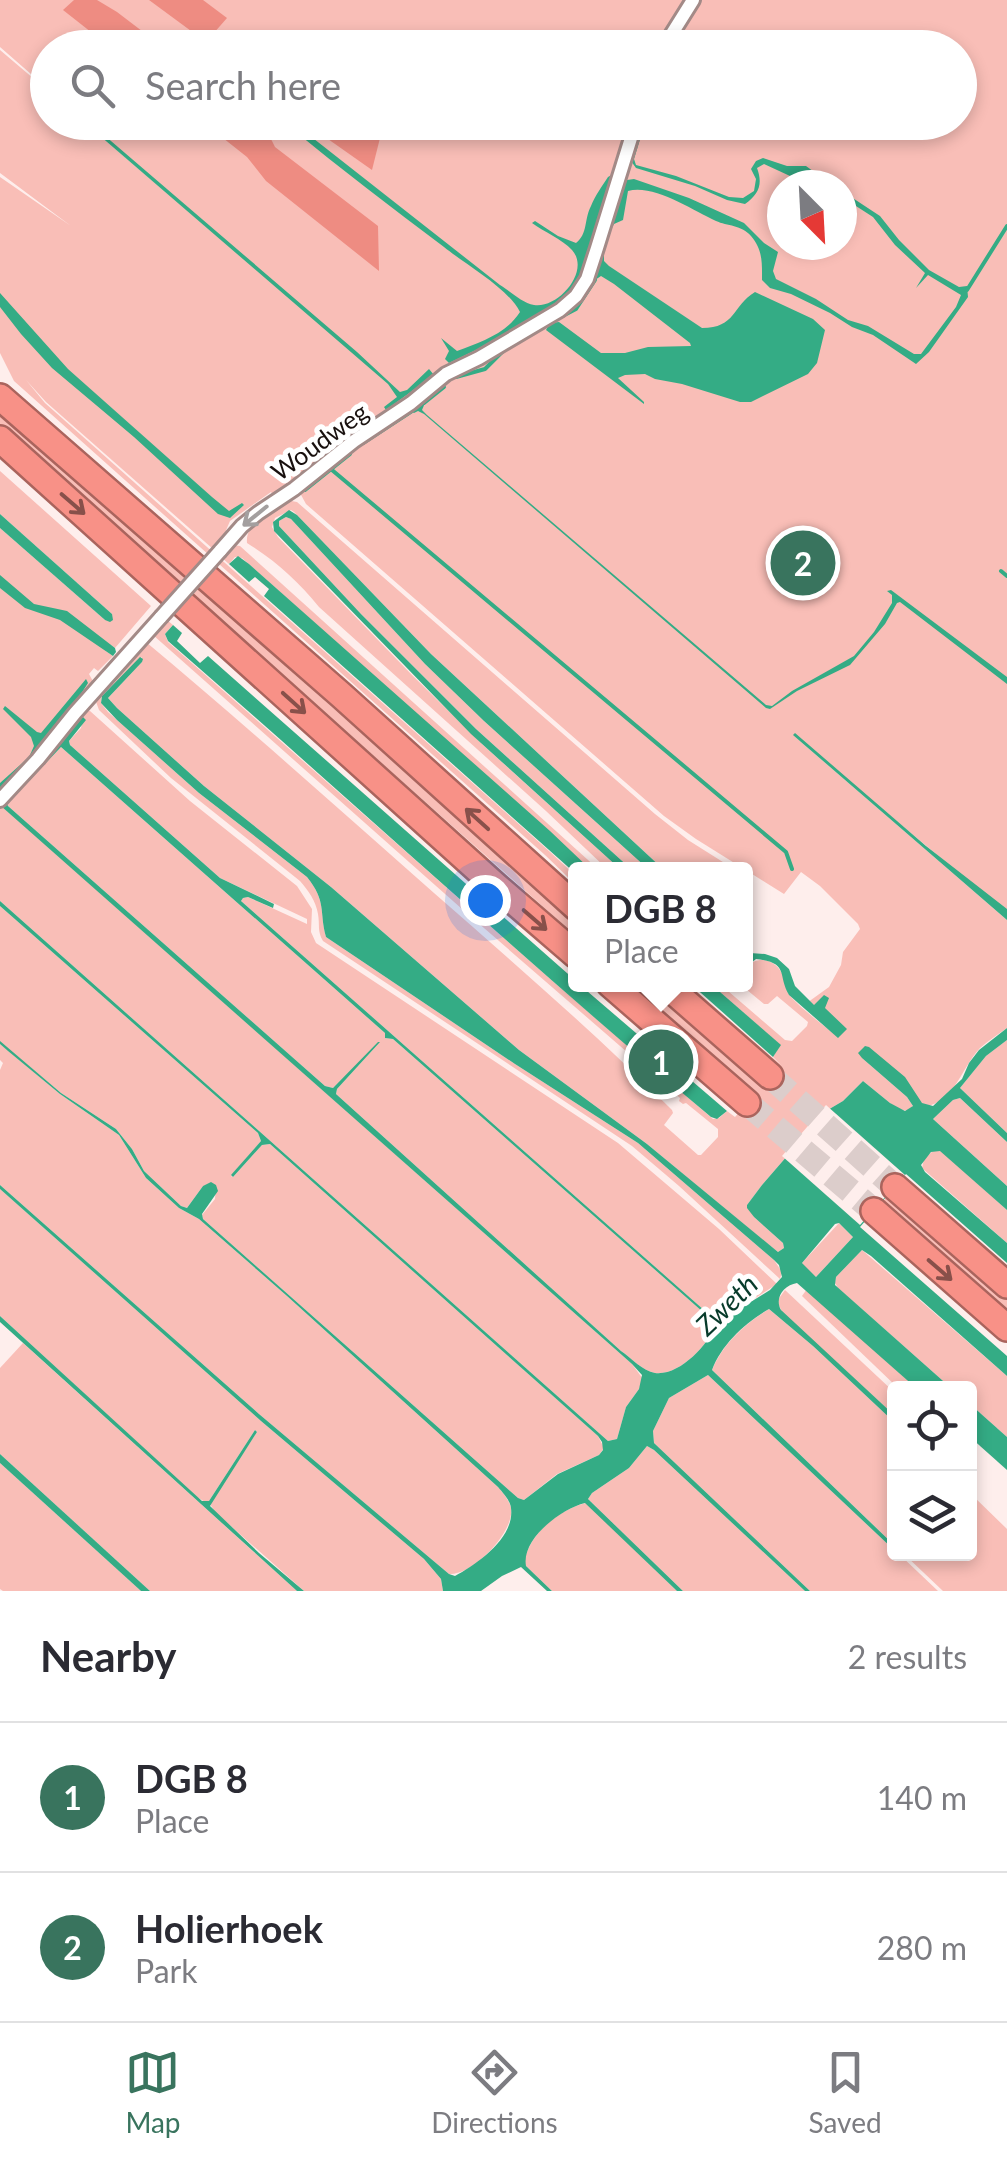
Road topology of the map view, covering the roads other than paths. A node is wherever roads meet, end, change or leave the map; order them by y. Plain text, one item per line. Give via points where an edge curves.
1 (692, 0) edge
2 (676, 30) edge
3 (631, 140) edge
4 (0, 382) edge
5 (0, 397) edge
6 (0, 439) edge
7 (340, 695) junction
8 (0, 800) edge
9 (568, 900) edge
10 (568, 949) edge
11 (619, 992) edge
12 (674, 992) edge
13 (770, 1076) tunnel mouth
14 (747, 1103) tunnel mouth
15 (895, 1187) tunnel mouth
16 (874, 1211) tunnel mouth
17 (1007, 1285) edge
18 (1007, 1328) edge

1 - 2 street
3 -> 8 street, Woudweg, bridge via 576,296 446,374 258,512
4 - 7 highway via 158,517
5 - 7 highway
6 -> 10 highway
9 -> 7 highway
11 - 14 highway
12 - 13 highway
15 - 17 highway
16 -> 18 highway

